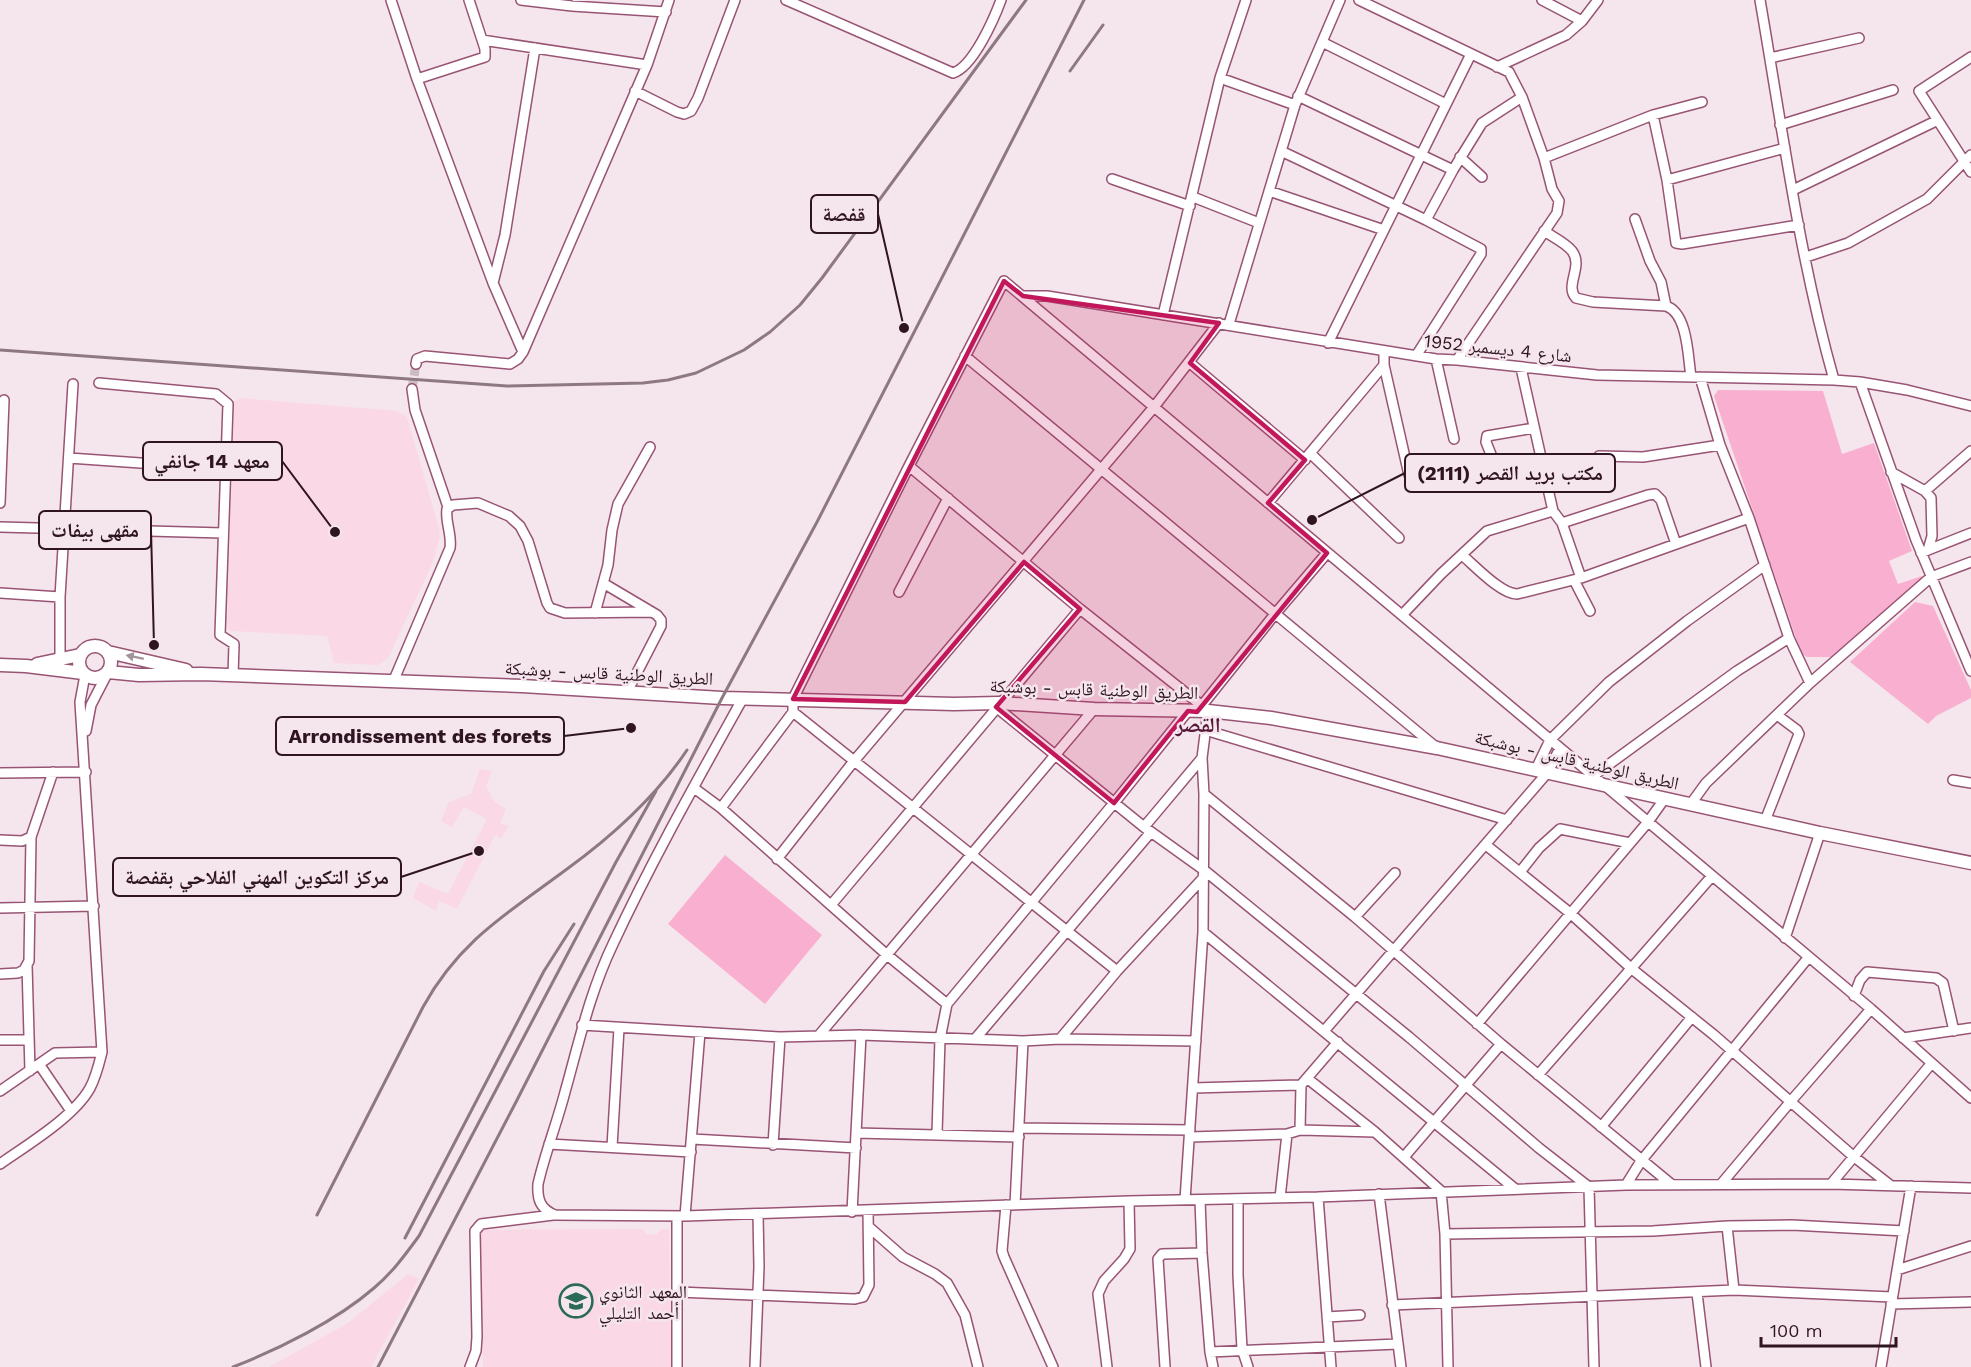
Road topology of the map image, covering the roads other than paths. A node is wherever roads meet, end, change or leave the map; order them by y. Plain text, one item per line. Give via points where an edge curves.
1 (391, 0) edge
2 (469, 0) edge
3 (521, 0) edge
4 (669, 0) edge
5 (735, 0) edge
6 (786, 0) edge
7 (1001, 0) edge
8 (1246, 0) edge
9 (1340, 0) edge
10 (1359, 0) edge
11 (1542, 0) edge
12 (1598, 0) edge
13 (1760, 0) edge
14 (666, 12) junction
15 (1582, 21) junction
16 (1859, 38) dead end
17 (482, 40) junction
18 (1322, 42) junction
19 (536, 48) junction
20 (1471, 54) junction
21 (1971, 57) edge
22 (1770, 58) junction
23 (646, 65) junction
24 (1497, 67) junction
25 (1220, 78) junction
26 (417, 79) junction
27 (1893, 90) dead end
28 (635, 91) junction
29 (1522, 97) junction
30 (1296, 100) junction
31 (1702, 102) dead end
32 (1446, 104) junction
33 (1653, 115) junction
34 (1936, 121) junction
35 (1780, 125) junction
36 (1785, 148) junction
37 (1281, 151) junction
38 (1421, 155) junction
39 (1971, 155) edge
40 (1461, 157) junction
41 (1544, 158) junction
42 (1963, 162) junction
43 (1453, 170) junction
44 (1971, 172) edge
45 (1482, 177) dead end
46 (1112, 179) dead end
47 (1667, 180) junction
48 (1793, 190) junction
49 (1269, 191) junction
50 (1192, 202) junction
51 (1395, 206) junction
52 (1635, 219) dead end
53 (1426, 220) junction
54 (1259, 223) junction
55 (1799, 225) junction
56 (1384, 230) junction
57 (1544, 231) junction
58 (1806, 257) junction
59 (493, 283) junction
60 (1023, 296) junction
61 (1666, 306) junction
62 (1163, 315) junction
63 (1224, 324) junction
64 (1328, 343) junction
65 (523, 352) junction
66 (1383, 352) junction
67 (965, 356) junction
68 (1416, 356) junction
69 (1436, 359) junction
70 (1457, 360) junction
71 (1190, 363) junction
72 (416, 364) dead end
73 (1384, 365) junction
74 (1521, 368) junction
75 (1695, 377) junction
76 (1834, 380) junction
77 (1860, 382) junction
78 (99, 383) dead end
79 (73, 384) dead end
80 (412, 389) tunnel mouth
81 (4, 400) dead end
82 (1971, 406) edge
83 (1154, 407) junction
84 (1534, 428) junction
85 (1454, 439) dead end
86 (1720, 445) junction
87 (650, 447) dead end
88 (1971, 451) edge
89 (1308, 456) junction
90 (1599, 456) dead end
91 (69, 458) junction
92 (909, 466) junction
93 (226, 469) junction
94 (1101, 469) junction
95 (1891, 471) junction
96 (1409, 476) dead end
97 (1502, 482) dead end
98 (1925, 491) junction
99 (948, 498) junction
100 (1268, 503) junction
101 (0, 504) edge
102 (448, 507) junction
103 (1553, 511) junction
104 (1749, 518) junction
105 (1562, 523) junction
106 (0, 527) edge
107 (65, 529) junction
108 (223, 533) junction
109 (1971, 533) edge
110 (1399, 537) dead end
111 (1676, 544) junction
112 (1925, 551) junction
113 (1327, 553) junction
114 (1462, 555) junction
115 (1024, 562) junction
116 (1971, 562) edge
117 (1765, 566) junction
118 (1931, 577) junction
119 (1578, 579) junction
120 (603, 583) junction
121 (899, 592) dead end
122 (0, 593) edge
123 (60, 597) junction
124 (1080, 609) junction
125 (1590, 611) dead end
126 (651, 612) junction
127 (595, 613) junction
128 (1275, 614) junction
129 (1402, 615) junction
130 (1789, 638) junction
131 (108, 652) junction
132 (80, 655) junction
133 (60, 659) junction
134 (0, 665) edge
135 (26, 666) junction
136 (1802, 667) junction
137 (1971, 671) edge
138 (108, 673) junction
139 (1821, 673) junction
140 (84, 674) junction
141 (201, 674) junction
142 (233, 676) junction
143 (393, 682) junction
144 (1810, 682) junction
145 (627, 692) junction
146 (744, 698) junction
147 (905, 702) junction
148 (998, 705) junction
149 (793, 706) junction
150 (1095, 709) junction
151 (1199, 710) junction
152 (1777, 715) junction
153 (1205, 730) junction
154 (84, 739) junction
155 (1550, 740) junction
156 (1437, 748) junction
157 (1560, 748) junction
158 (1056, 755) junction
159 (1202, 758) junction
160 (854, 761) junction
161 (1542, 770) junction
162 (53, 772) junction
163 (86, 772) junction
164 (0, 773) edge
165 (1593, 776) junction
166 (1953, 780) dead end
167 (1971, 783) edge
168 (1605, 786) junction
169 (694, 788) junction
170 (1204, 794) junction
171 (1665, 798) junction
172 (1114, 803) junction
173 (1690, 805) junction
174 (912, 807) junction
175 (721, 808) junction
176 (1507, 820) junction
177 (1765, 821) junction
178 (1648, 822) junction
179 (1148, 829) junction
180 (1820, 833) junction
181 (31, 837) junction
182 (0, 840) edge
183 (1630, 843) junction
184 (1486, 844) junction
185 (970, 855) junction
186 (777, 859) junction
187 (1971, 863) edge
188 (1520, 872) junction
189 (1204, 873) junction
190 (1395, 873) dead end
191 (1712, 876) junction
192 (1031, 902) junction
193 (831, 905) junction
194 (93, 906) junction
195 (0, 908) edge
196 (30, 908) junction
197 (1570, 913) junction
198 (1355, 917) junction
199 (1068, 930) junction
200 (1203, 932) junction
201 (1785, 938) junction
202 (1394, 950) junction
203 (886, 954) junction
204 (1808, 958) junction
205 (27, 965) junction
206 (1632, 969) junction
207 (1117, 971) junction
208 (0, 974) edge
209 (1356, 993) junction
210 (1854, 996) junction
211 (947, 1004) junction
212 (1871, 1010) junction
213 (1692, 1017) junction
214 (1477, 1024) junction
215 (582, 1025) junction
216 (619, 1028) junction
217 (1971, 1028) edge
218 (1324, 1031) junction
219 (1954, 1031) junction
220 (700, 1032) junction
221 (820, 1034) junction
222 (861, 1035) junction
223 (780, 1036) junction
224 (1903, 1038) junction
225 (940, 1039) junction
226 (975, 1039) junction
227 (1060, 1039) junction
228 (0, 1040) edge
229 (28, 1040) junction
230 (1023, 1041) junction
231 (1196, 1041) junction
232 (1338, 1042) junction
233 (1501, 1044) junction
234 (1732, 1051) junction
235 (102, 1052) junction
236 (39, 1064) junction
237 (1931, 1064) junction
238 (30, 1071) junction
239 (1538, 1075) junction
240 (1304, 1082) junction
241 (1464, 1084) junction
242 (1192, 1088) junction
243 (0, 1091) edge
244 (1971, 1098) edge
245 (1791, 1101) junction
246 (71, 1111) junction
247 (1434, 1122) junction
248 (1602, 1127) junction
249 (1300, 1131) junction
250 (1375, 1132) junction
251 (856, 1133) junction
252 (937, 1133) junction
253 (1019, 1133) junction
254 (1190, 1133) junction
255 (1287, 1134) junction
256 (692, 1140) junction
257 (549, 1144) junction
258 (773, 1145) junction
259 (612, 1147) junction
260 (856, 1148) junction
261 (691, 1152) junction
262 (1853, 1156) junction
263 (1404, 1157) junction
264 (1641, 1161) junction
265 (0, 1164) edge
266 (1722, 1183) junction
267 (1671, 1184) junction
268 (1831, 1184) junction
269 (1626, 1185) junction
270 (1890, 1185) junction
271 (1911, 1186) junction
272 (1589, 1187) junction
273 (1514, 1188) junction
274 (1971, 1188) edge
275 (1441, 1191) junction
276 (1379, 1194) junction
277 (1318, 1197) junction
278 (1281, 1198) junction
279 (1238, 1199) junction
280 (1185, 1200) junction
281 (1200, 1200) junction
282 (1129, 1201) junction
283 (1010, 1205) junction
284 (868, 1211) junction
285 (852, 1212) junction
286 (758, 1214) junction
287 (555, 1215) junction
288 (681, 1217) junction
289 (1727, 1226) junction
290 (870, 1228) junction
291 (1591, 1231) junction
292 (1904, 1231) junction
293 (1445, 1234) junction
294 (1971, 1246) edge
295 (1202, 1253) junction
296 (1897, 1270) junction
297 (1734, 1290) junction
298 (678, 1292) junction
299 (1698, 1293) junction
300 (758, 1295) junction
301 (1592, 1298) junction
302 (1892, 1301) junction
303 (1971, 1302) edge
304 (1445, 1303) junction
305 (1392, 1305) junction
306 (1360, 1315) dead end
307 (1327, 1317) junction
308 (1398, 1344) junction
309 (1330, 1345) junction
310 (1242, 1350) junction
311 (1210, 1352) junction
312 (470, 1367) edge
313 (677, 1367) edge
314 (755, 1367) edge
315 (978, 1367) edge
316 (1053, 1367) edge
317 (1107, 1367) edge
318 (1166, 1367) edge
319 (1213, 1367) edge
320 (1248, 1367) edge
321 (1332, 1367) edge
322 (1401, 1367) edge
323 (1448, 1367) edge
324 (1594, 1367) edge
325 (1706, 1367) edge
326 (1881, 1367) edge

1 - 26 street
2 - 17 street
3 - 14 street
4 - 14 street
5 - 28 street via 691,111 680,114
6 - 7 street via 955,73 969,61
8 - 25 street
9 - 18 street
10 - 20 street
11 - 15 street
12 - 15 street
13 - 22 street
14 - 23 street
15 - 24 street via 1566,35
16 - 22 street
17 - 19 street
17 - 26 street via 486,52 483,59
18 - 30 street
18 - 32 street
19 - 23 street
19 - 59 street via 505,236
20 - 24 street
20 - 32 street
21 - 34 street via 1919,90
22 - 35 street
23 - 28 street
24 - 29 street via 1510,74
25 - 30 street
25 - 50 street
26 - 59 street
27 - 35 street
28 - 65 street
29 - 40 street via 1482,123
29 - 41 street
30 - 37 street
30 - 38 street
31 - 33 street
32 - 38 street
33 - 41 street
33 - 47 street
34 - 42 street
34 - 48 street
35 - 36 street
36 - 47 street
36 - 48 street
37 - 49 street
37 - 51 street
38 - 43 street
38 - 51 street
39 - 42 street
40 - 43 street
40 - 45 street
41 - 57 street via 1560,204
42 - 44 street
42 - 58 street via 1927,199 1848,243
43 - 53 street
46 - 50 street
47 - 55 street via 1677,244
48 - 55 street
49 - 54 street
49 - 56 street
50 - 54 street
50 - 62 street
51 - 53 street
51 - 56 street
52 - 61 street via 1661,282
53 - 68 street via 1478,246 1482,252
54 - 63 street
55 - 58 street
56 - 64 street
57 - 61 street via 1575,256 1572,291 1576,298
57 - 70 street
58 - 76 street
59 - 65 street
60 - 62 street, شارع 4 ديسمبر 1952 via 1047,296
60 - 67 street via 1004,281
60 - 83 street
61 - 75 street via 1674,310 1682,323
62 - 63 street, شارع 4 ديسمبر 1952
63 - 64 street, شارع 4 ديسمبر 1952
63 - 71 street
64 - 66 street, شارع 4 ديسمبر 1952
65 - 72 street via 510,363 425,356 418,358
66 - 68 street, شارع 4 ديسمبر 1952
66 - 73 street
67 - 92 street
67 - 94 street
68 - 69 street, شارع 4 ديسمبر 1952
69 - 70 street, شارع 4 ديسمبر 1952
69 - 85 street
70 - 74 street, شارع 4 ديسمبر 1952
71 - 83 street
71 - 89 street
73 - 89 street
73 - 96 street
74 - 75 street, شارع 4 ديسمبر 1952 via 1597,375
74 - 84 street
75 - 76 street, شارع 4 ديسمبر 1952
75 - 86 street
76 - 77 street, شارع 4 ديسمبر 1952
77 - 82 street, شارع 4 ديسمبر 1952
77 - 95 street
78 - 93 street via 216,394 228,404
79 - 91 street
80 - 102 street via 415,411
81 - 101 street
83 - 94 street
83 - 100 street
84 - 97 street via 1487,436
84 - 103 street
86 - 90 street via 1643,457
86 - 104 street
87 - 120 street via 618,504
88 - 98 street
89 - 100 street
89 - 110 street
91 - 93 street
91 - 107 street
92 - 99 street
92 - 149 street
93 - 108 street
94 - 115 street
94 - 128 street
95 - 98 street
95 - 112 street
98 - 112 street via 1931,498 1932,536
99 - 115 street
99 - 121 street
100 - 113 street
102 - 127 street via 478,503 509,516 528,541 550,608 565,613
102 - 143 street via 450,548
103 - 105 street
103 - 114 street via 1487,531
104 - 111 street
104 - 117 street
105 - 111 street via 1655,494 1661,500
105 - 119 street
106 - 107 street
107 - 108 street
107 - 123 street
108 - 142 street via 220,635 234,644
109 - 112 street
111 - 119 street
112 - 118 street
113 - 128 street
113 - 129 street
114 - 119 street via 1512,594
114 - 129 street
115 - 124 street
115 - 147 street
116 - 118 street
117 - 130 street
117 - 155 street via 1609,682
118 - 137 street
118 - 139 street
119 - 125 street
120 - 126 street
120 - 127 street
122 - 123 street
123 - 133 street
124 - 148 street
124 - 151 street
126 - 127 street
126 - 145 street via 661,620 661,626
128 - 151 street
128 - 156 street
129 - 155 street
130 - 136 street
130 - 165 street
131 - 132 main road via 96,646
131 - 138 main road via 112,662
141 -> 131 main road, الطريق الوطنية قابس - بوشبكة
132 - 133 main road
132 - 140 main road
133 - 135 main road
134 - 135 main road
135 - 140 main road
136 - 139 street
136 - 144 street
138 - 140 main road via 96,679
138 - 141 main road, الطريق الوطنية قابس - بوشبكة
138 - 154 street via 92,705
139 - 144 street
140 - 154 street via 80,702
141 - 142 main road, الطريق الوطنية قابس - بوشبكة
142 - 143 main road, الطريق الوطنية قابس - بوشبكة
143 - 145 main road, الطريق الوطنية قابس - بوشبكة
144 - 152 street
145 - 146 main road, الطريق الوطنية قابس - بوشبكة
146 - 149 main road, الطريق الوطنية قابس - بوشبكة
146 - 169 street
147 - 148 main road, الطريق الوطنية قابس - بوشبكة
147 - 149 main road, الطريق الوطنية قابس - بوشبكة
147 - 160 street
148 - 150 main road, الطريق الوطنية قابس - بوشبكة
148 - 158 street
148 - 174 street
149 - 160 street
149 - 175 street
150 - 151 main road, الطريق الوطنية قابس - بوشبكة
150 - 158 street
151 - 153 street
151 - 156 main road, الطريق الوطنية قابس - بوشبكة via 1271,718
151 - 172 street
152 - 173 street via 1706,783
152 - 177 street via 1799,733
153 - 159 street
153 - 176 street
154 - 163 street
155 - 157 street
155 - 161 street
156 - 161 main road, الطريق الوطنية قابس - بوشبكة
157 - 161 street
157 - 165 street
158 - 172 street
158 - 185 street
159 - 170 street
159 - 179 street
160 - 174 street
160 - 186 street
161 - 168 main road, الطريق الوطنية قابس - بوشبكة
161 - 176 street
162 - 163 street
162 - 164 street
162 - 181 street
163 - 194 street
165 - 168 street
166 - 167 street
168 - 171 main road, الطريق الوطنية قابس - بوشبكة
168 - 178 street
169 - 175 street
169 - 215 street via 612,945
170 - 189 street
170 - 198 street
171 - 173 main road, الطريق الوطنية قابس - بوشبكة
171 - 178 street
172 - 179 street
172 - 192 street
173 - 177 main road, الطريق الوطنية قابس - بوشبكة
174 - 185 street
174 - 193 street
175 - 186 street
176 - 184 street
177 - 180 main road, الطريق الوطنية قابس - بوشبكة
178 - 183 street
178 - 191 street
179 - 189 street
179 - 199 street
180 - 187 main road, الطريق الوطنية قابس - بوشبكة
180 - 201 street
181 - 182 street via 22,841
181 - 196 street
183 - 188 street via 1560,829
183 - 197 street
184 - 188 street
184 - 202 street
185 - 192 street
185 - 203 street
186 - 193 street
188 - 197 street
189 - 200 street
189 - 207 street
189 - 209 street
190 - 198 street
191 - 201 street
191 - 206 street
192 - 199 street
192 - 211 street
193 - 203 street
194 - 196 street
194 - 235 street
195 - 196 street
196 - 205 street
197 - 206 street
197 - 214 street
198 - 202 street
199 - 207 street
199 - 226 street
200 - 218 street
200 - 231 street
201 - 204 street
202 - 209 street
202 - 214 street
203 - 211 street
203 - 221 street
204 - 210 street
204 - 234 street
205 - 208 street via 18,973
205 - 229 street
206 - 213 street
206 - 239 street
207 - 227 street
209 - 218 street
209 - 241 street
210 - 212 street
210 - 219 street via 1868,972 1936,978 1943,983
211 - 225 street
212 - 224 street
212 - 245 street
213 - 234 street
213 - 248 street
214 - 233 street
215 - 216 street
215 - 257 street
216 - 220 street
216 - 259 street
217 - 219 street
218 - 232 street
219 - 224 street
220 - 223 street
220 - 256 street
221 - 222 street
221 - 223 street
222 - 225 street
222 - 251 street
223 - 258 street
224 - 237 street
225 - 226 street
225 - 252 street
226 - 230 street
227 - 230 street
227 - 231 street
228 - 229 street
229 - 238 street
230 - 253 street
231 - 242 street
232 - 240 street
232 - 247 street
233 - 239 street
233 - 241 street
234 - 245 street
234 - 264 street
235 - 236 street via 59,1052
235 - 246 street via 90,1089
236 - 238 street
236 - 246 street
237 - 244 street
237 - 262 street
238 - 243 street
239 - 248 street
240 - 242 street
240 - 249 street
240 - 250 street
241 - 247 street
241 - 272 street
242 - 254 street
245 - 262 street
245 - 266 street
246 - 265 street
247 - 263 street
247 - 273 street
248 - 264 street
249 - 250 street
249 - 255 street
250 - 263 street
251 - 252 street
251 - 260 street
252 - 253 street
253 - 254 street
253 - 283 street
254 - 255 street
254 - 280 street
255 - 278 street
256 - 258 street
256 - 261 street
257 - 259 street
257 - 287 street via 537,1195 543,1208
258 - 260 street
259 - 261 street
260 - 285 street
261 - 288 street
262 - 268 street
262 - 270 street
263 - 275 street
264 - 267 street
264 - 269 street
266 - 267 street
266 - 268 street
267 - 269 street
268 - 270 street
269 - 272 street
270 - 271 street
271 - 274 street
271 - 292 street
272 - 273 street
272 - 291 street
273 - 275 street
275 - 276 street
275 - 293 street
276 - 277 street
276 - 305 street
277 - 278 street
277 - 307 street
278 - 279 street
279 - 281 street
279 - 310 street
280 - 281 street
280 - 282 street
281 - 295 street
282 - 283 street
282 - 317 street via 1130,1249 1098,1294
283 - 284 street
283 - 316 street via 1004,1257
284 - 285 street
284 - 290 street
285 - 286 street
286 - 288 street
286 - 300 street
287 - 288 street
287 - 312 street via 481,1224 475,1231 477,1337
288 - 298 street
289 - 291 street
289 - 292 street via 1813,1225
289 - 297 street
290 - 300 street via 869,1285 863,1297
290 - 315 street via 903,1257 947,1283 965,1316
291 - 293 street
291 - 301 street
292 - 296 street
293 - 304 street
294 - 296 street
295 - 311 street
295 - 318 street via 1162,1254 1158,1259
296 - 302 street
297 - 299 street
297 - 302 street
298 - 300 street
298 - 313 street
299 - 301 street
299 - 325 street
300 - 314 street
301 - 304 street
301 - 324 street
302 - 303 street
302 - 326 street
304 - 305 street
304 - 323 street
305 - 308 street
306 - 307 street
307 - 309 street
308 - 309 street
308 - 322 street
309 - 310 street
309 - 321 street
310 - 311 street
310 - 320 street
311 - 319 street

